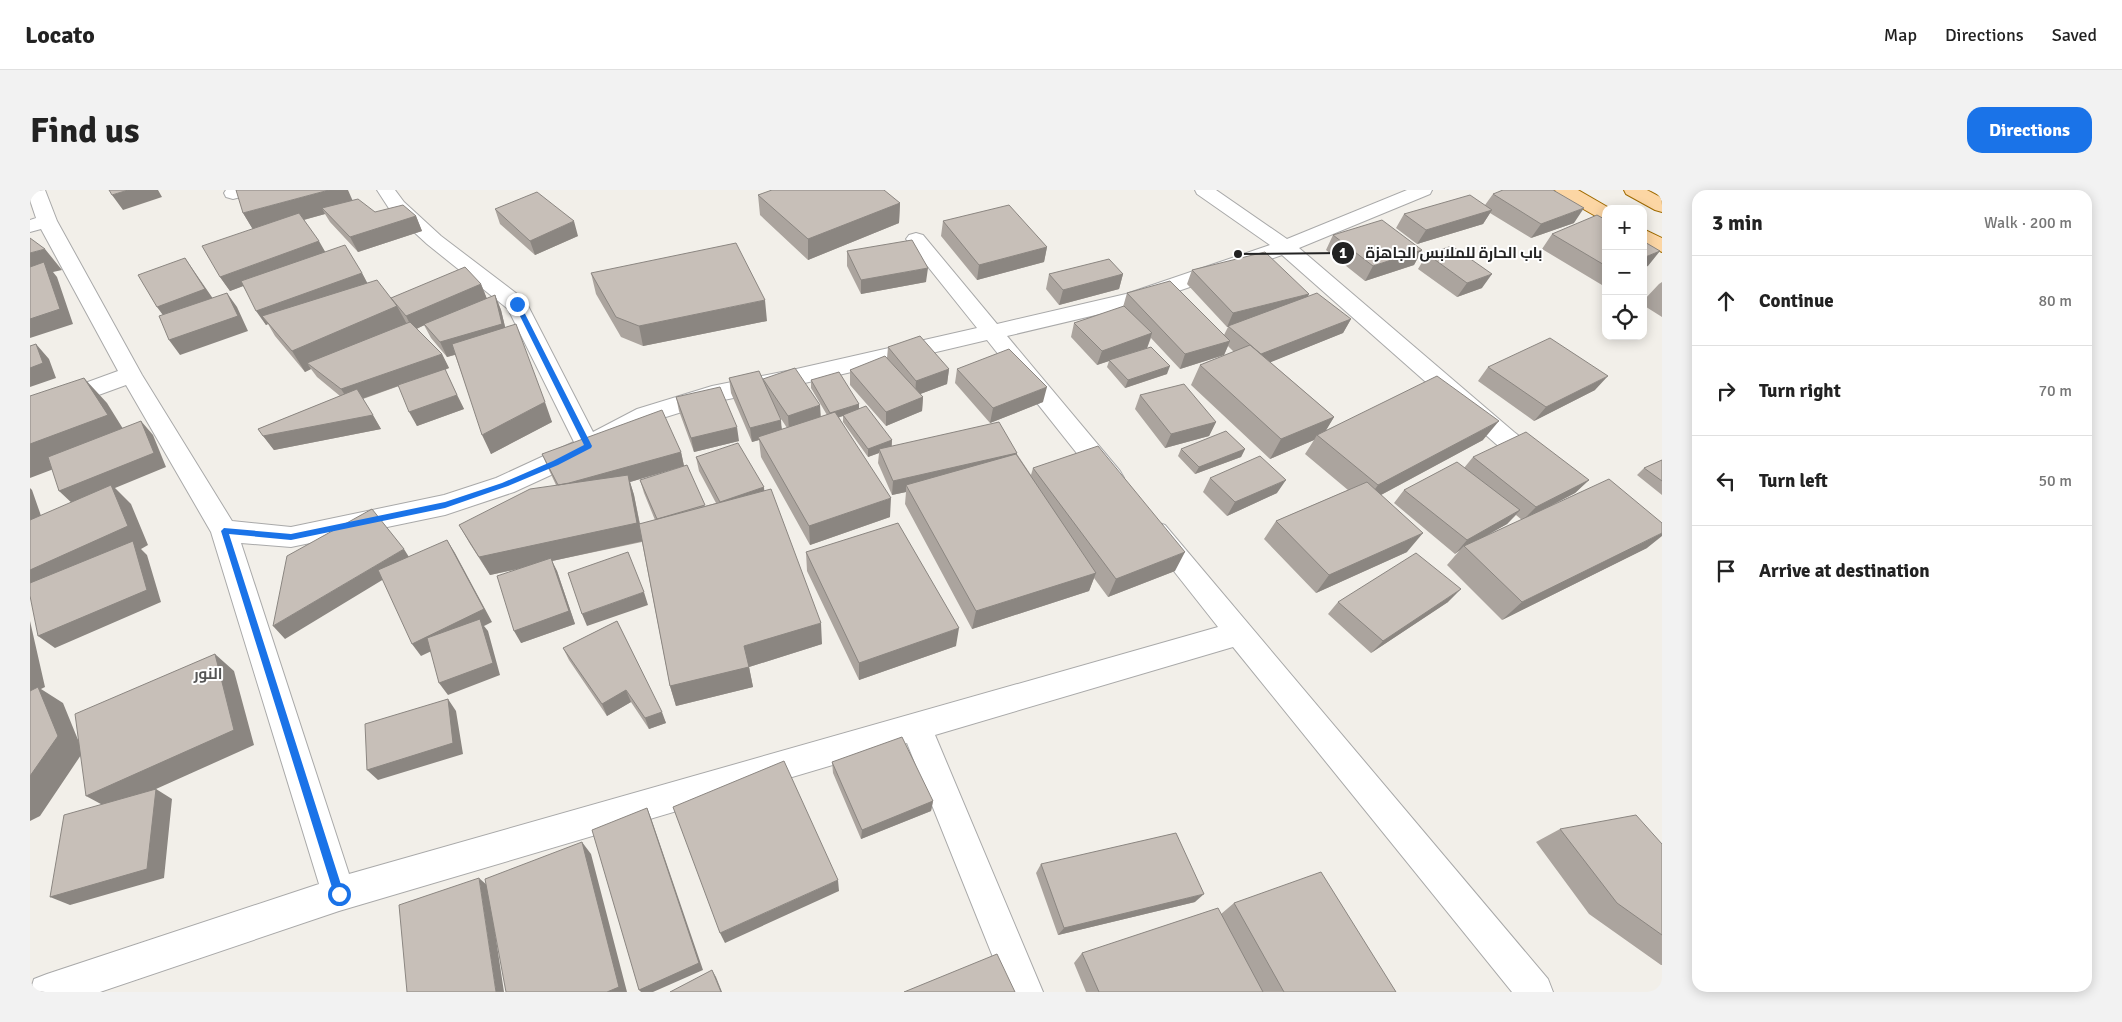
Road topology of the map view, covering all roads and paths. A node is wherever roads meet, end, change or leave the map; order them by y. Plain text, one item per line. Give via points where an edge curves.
1 (36, 190) edge
2 (386, 190) edge
3 (1204, 190) edge
4 (1423, 190) edge
5 (1564, 190) edge
6 (1633, 190) edge
7 (1662, 206) edge
8 (1602, 212) edge
9 (39, 223) edge
10 (1647, 237) edge
11 (916, 239) dead end
12 (1662, 246) edge
13 (1286, 247) junction
14 (991, 332) junction
15 (131, 376) junction
16 (30, 412) edge
17 (588, 446) junction
18 (1553, 474) edge
19 (224, 531) junction
20 (1239, 633) junction
21 (916, 727) junction
22 (339, 894) junction
23 (46, 992) edge
24 (1025, 992) edge
25 (1535, 992) edge

1 - 9 street
2 - 17 street via 397,206 434,240 517,304
3 - 13 street
4 - 13 street
5 - 8 main road
6 - 7 main road
9 - 15 street
10 - 12 main road
11 - 14 street
13 - 14 street via 1131,300
13 - 18 street via 1505,438
14 - 17 street via 712,394 645,415
14 - 20 street
15 - 16 street
15 - 19 street
17 - 19 street via 505,484 445,505 291,537
19 - 22 street
20 - 21 street
20 - 25 street
21 - 22 street
21 - 24 street
22 - 23 street

